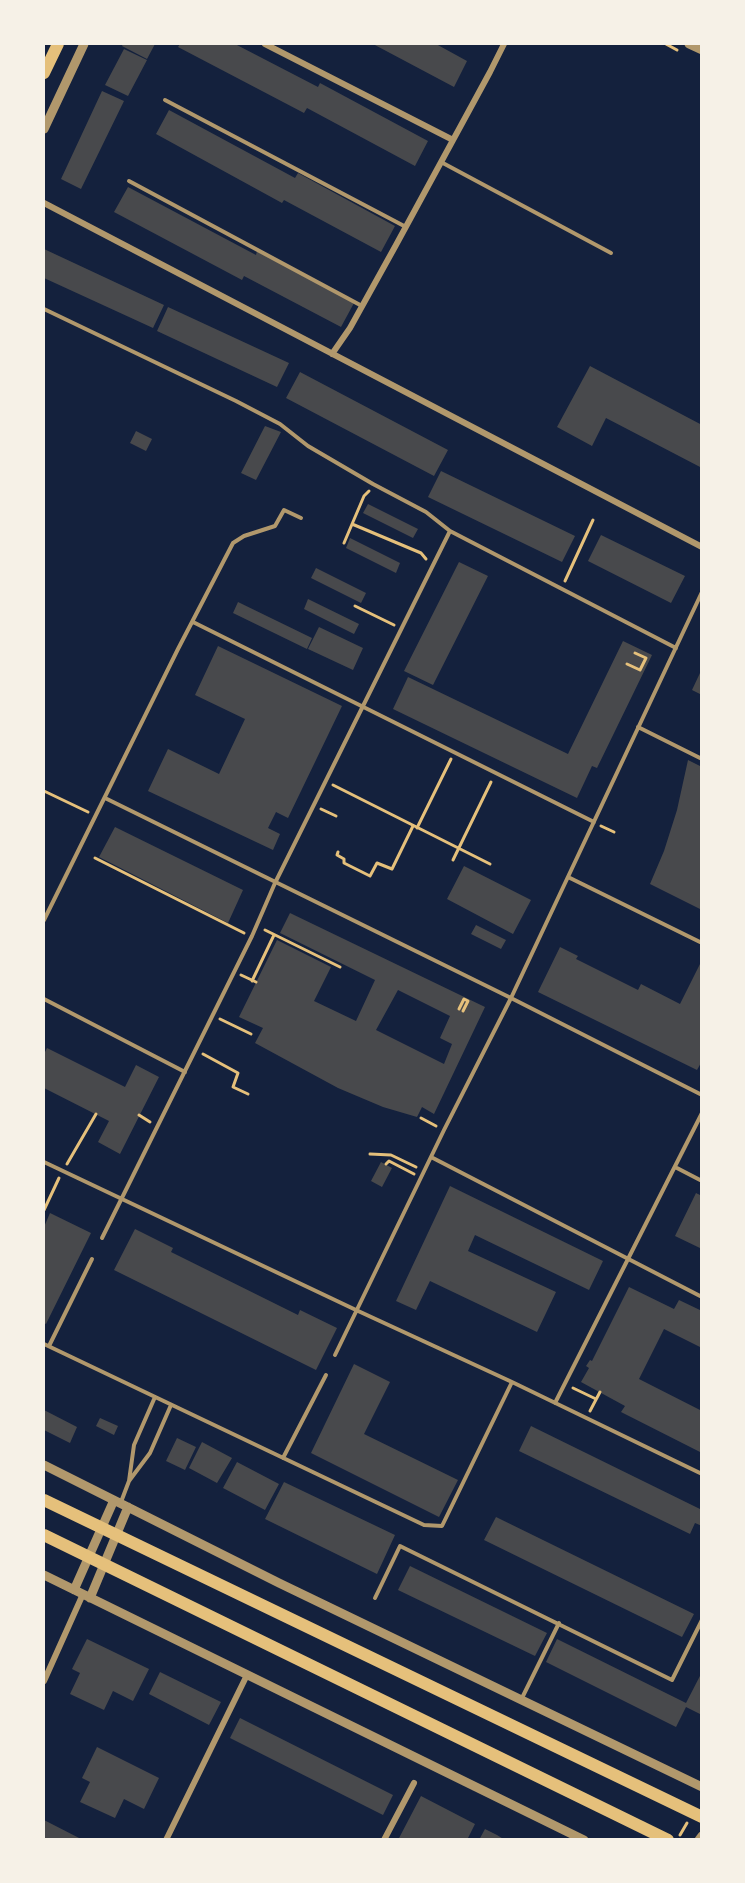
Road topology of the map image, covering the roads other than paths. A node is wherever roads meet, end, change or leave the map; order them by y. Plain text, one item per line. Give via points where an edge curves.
1 (58, 44) edge
2 (84, 44) edge
3 (265, 44) edge
4 (504, 44) edge
5 (689, 44) edge
6 (702, 50) edge
7 (44, 74) edge
8 (165, 100) dead end
9 (44, 129) edge
10 (453, 140) junction
11 (441, 162) junction
12 (129, 181) dead end
13 (44, 203) edge
14 (406, 227) junction
15 (611, 253) dead end
16 (362, 306) junction
17 (44, 309) edge
18 (332, 354) junction
19 (301, 518) dead end
20 (450, 531) junction
21 (702, 547) edge
22 (702, 592) edge
23 (193, 622) junction
24 (675, 648) junction
25 (363, 708) junction
26 (638, 727) junction
27 (702, 759) edge
28 (105, 798) junction
29 (594, 822) junction
30 (568, 877) junction
31 (275, 883) junction
32 (44, 920) edge
33 (702, 943) edge
34 (510, 998) junction
35 (44, 999) edge
36 (185, 1072) junction
37 (702, 1095) edge
38 (702, 1113) edge
39 (431, 1157) junction
40 (44, 1162) edge
41 (675, 1167) junction
42 (702, 1181) edge
43 (122, 1198) junction
44 (102, 1238) dead end
45 (628, 1258) junction
46 (92, 1259) dead end
47 (702, 1297) edge
48 (356, 1310) junction
49 (44, 1344) edge
50 (49, 1346) junction
51 (335, 1355) dead end
52 (326, 1375) dead end
53 (512, 1382) junction
54 (155, 1397) junction
55 (555, 1403) junction
56 (171, 1405) junction
57 (284, 1458) junction
58 (44, 1465) edge
59 (702, 1474) edge
60 (129, 1481) junction
61 (44, 1500) edge
62 (121, 1503) junction
63 (44, 1535) edge
64 (44, 1575) edge
65 (82, 1594) junction
66 (375, 1598) dead end
67 (702, 1620) edge
68 (559, 1623) junction
69 (247, 1675) junction
70 (44, 1681) edge
71 (521, 1700) junction
72 (414, 1783) dead end
73 (702, 1787) edge
74 (702, 1817) edge
75 (166, 1839) edge
76 (384, 1839) edge
77 (584, 1839) edge
78 (668, 1839) edge

1 - 7 main road
2 - 9 street
3 - 10 street
4 - 10 street
5 - 6 street
8 - 14 lane
10 - 11 street
11 - 14 street
11 - 15 lane
12 - 16 lane
13 - 18 street
14 - 16 street
16 - 18 street
17 - 20 lane via 280,424 308,446 426,512
18 - 21 street
19 - 23 lane via 284,510 275,526 233,543
20 - 24 lane
20 - 25 lane
22 - 24 lane
23 - 25 lane
23 - 28 lane
24 - 26 lane
25 - 29 lane
25 - 31 lane
26 - 27 lane
26 - 29 lane
28 - 31 lane
28 - 32 lane
29 - 30 lane
30 - 33 lane
30 - 34 lane
31 - 34 lane
31 - 36 lane
34 - 37 lane
34 - 39 lane
35 - 36 lane
36 - 43 lane
38 - 41 lane
39 - 45 lane
39 - 48 lane
40 - 43 lane
41 - 42 lane
41 - 45 lane
43 - 44 lane
43 - 48 lane
45 - 47 lane
45 - 55 lane
46 - 50 lane
48 - 51 lane
48 - 53 lane
49 - 50 lane
50 - 54 lane
52 - 57 lane
53 - 55 lane
53 - 57 lane via 441,1526 424,1525
54 - 56 lane
54 - 60 lane via 134,1445
55 - 59 lane
56 - 57 lane
56 - 60 lane via 150,1453
58 - 62 street
60 - 62 lane
61 - 74 main road
62 - 65 street
62 - 65 street
62 - 71 street
63 - 78 main road
64 - 65 street
65 - 69 street
65 - 70 street
66 - 68 lane via 400,1546
67 - 68 lane via 672,1680
68 - 71 lane
69 - 75 street
69 - 77 street
71 - 73 street
72 - 76 street

